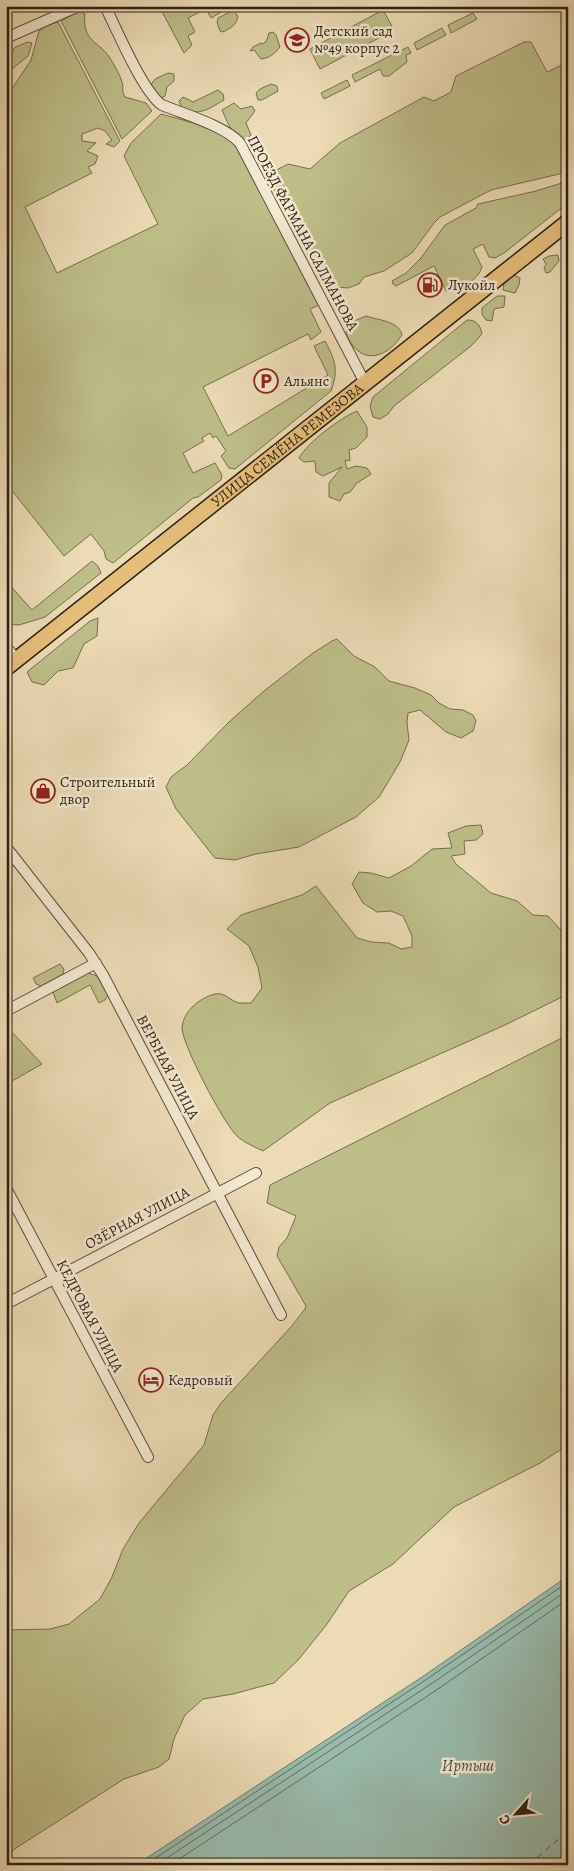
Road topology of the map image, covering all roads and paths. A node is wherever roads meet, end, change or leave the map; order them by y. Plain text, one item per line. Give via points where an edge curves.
1 (78, 6) edge
2 (105, 6) edge
3 (6, 38) edge
4 (568, 222) edge
5 (364, 383) junction
6 (6, 647) edge
7 (12, 664) edge
8 (6, 847) edge
9 (96, 963) junction
10 (6, 1011) edge
11 (256, 1173) dead end
12 (6, 1188) edge
13 (217, 1193) junction
14 (54, 1279) junction
15 (6, 1304) edge
16 (281, 1315) dead end
17 (148, 1457) dead end

1 - 3 street
2 - 5 street, ПРОЕЗД ФАРМАНА САЛМАНОВА via 155,101 224,131 240,143
4 - 5 main road, УЛИЦА СЕМЁНА РЕМЕЗОВА
5 - 7 main road, УЛИЦА СЕМЁНА РЕМЕЗОВА
6 - 7 street
8 - 9 street, ВЕРБНАЯ УЛИЦА
9 - 10 street
9 - 13 street, ВЕРБНАЯ УЛИЦА
11 - 13 street, ОЗЁРНАЯ УЛИЦА
12 - 14 street, КЕДРОВАЯ УЛИЦА
13 - 14 street, ОЗЁРНАЯ УЛИЦА
13 - 16 street, ВЕРБНАЯ УЛИЦА
14 - 15 street, ОЗЁРНАЯ УЛИЦА
14 - 17 street, КЕДРОВАЯ УЛИЦА

